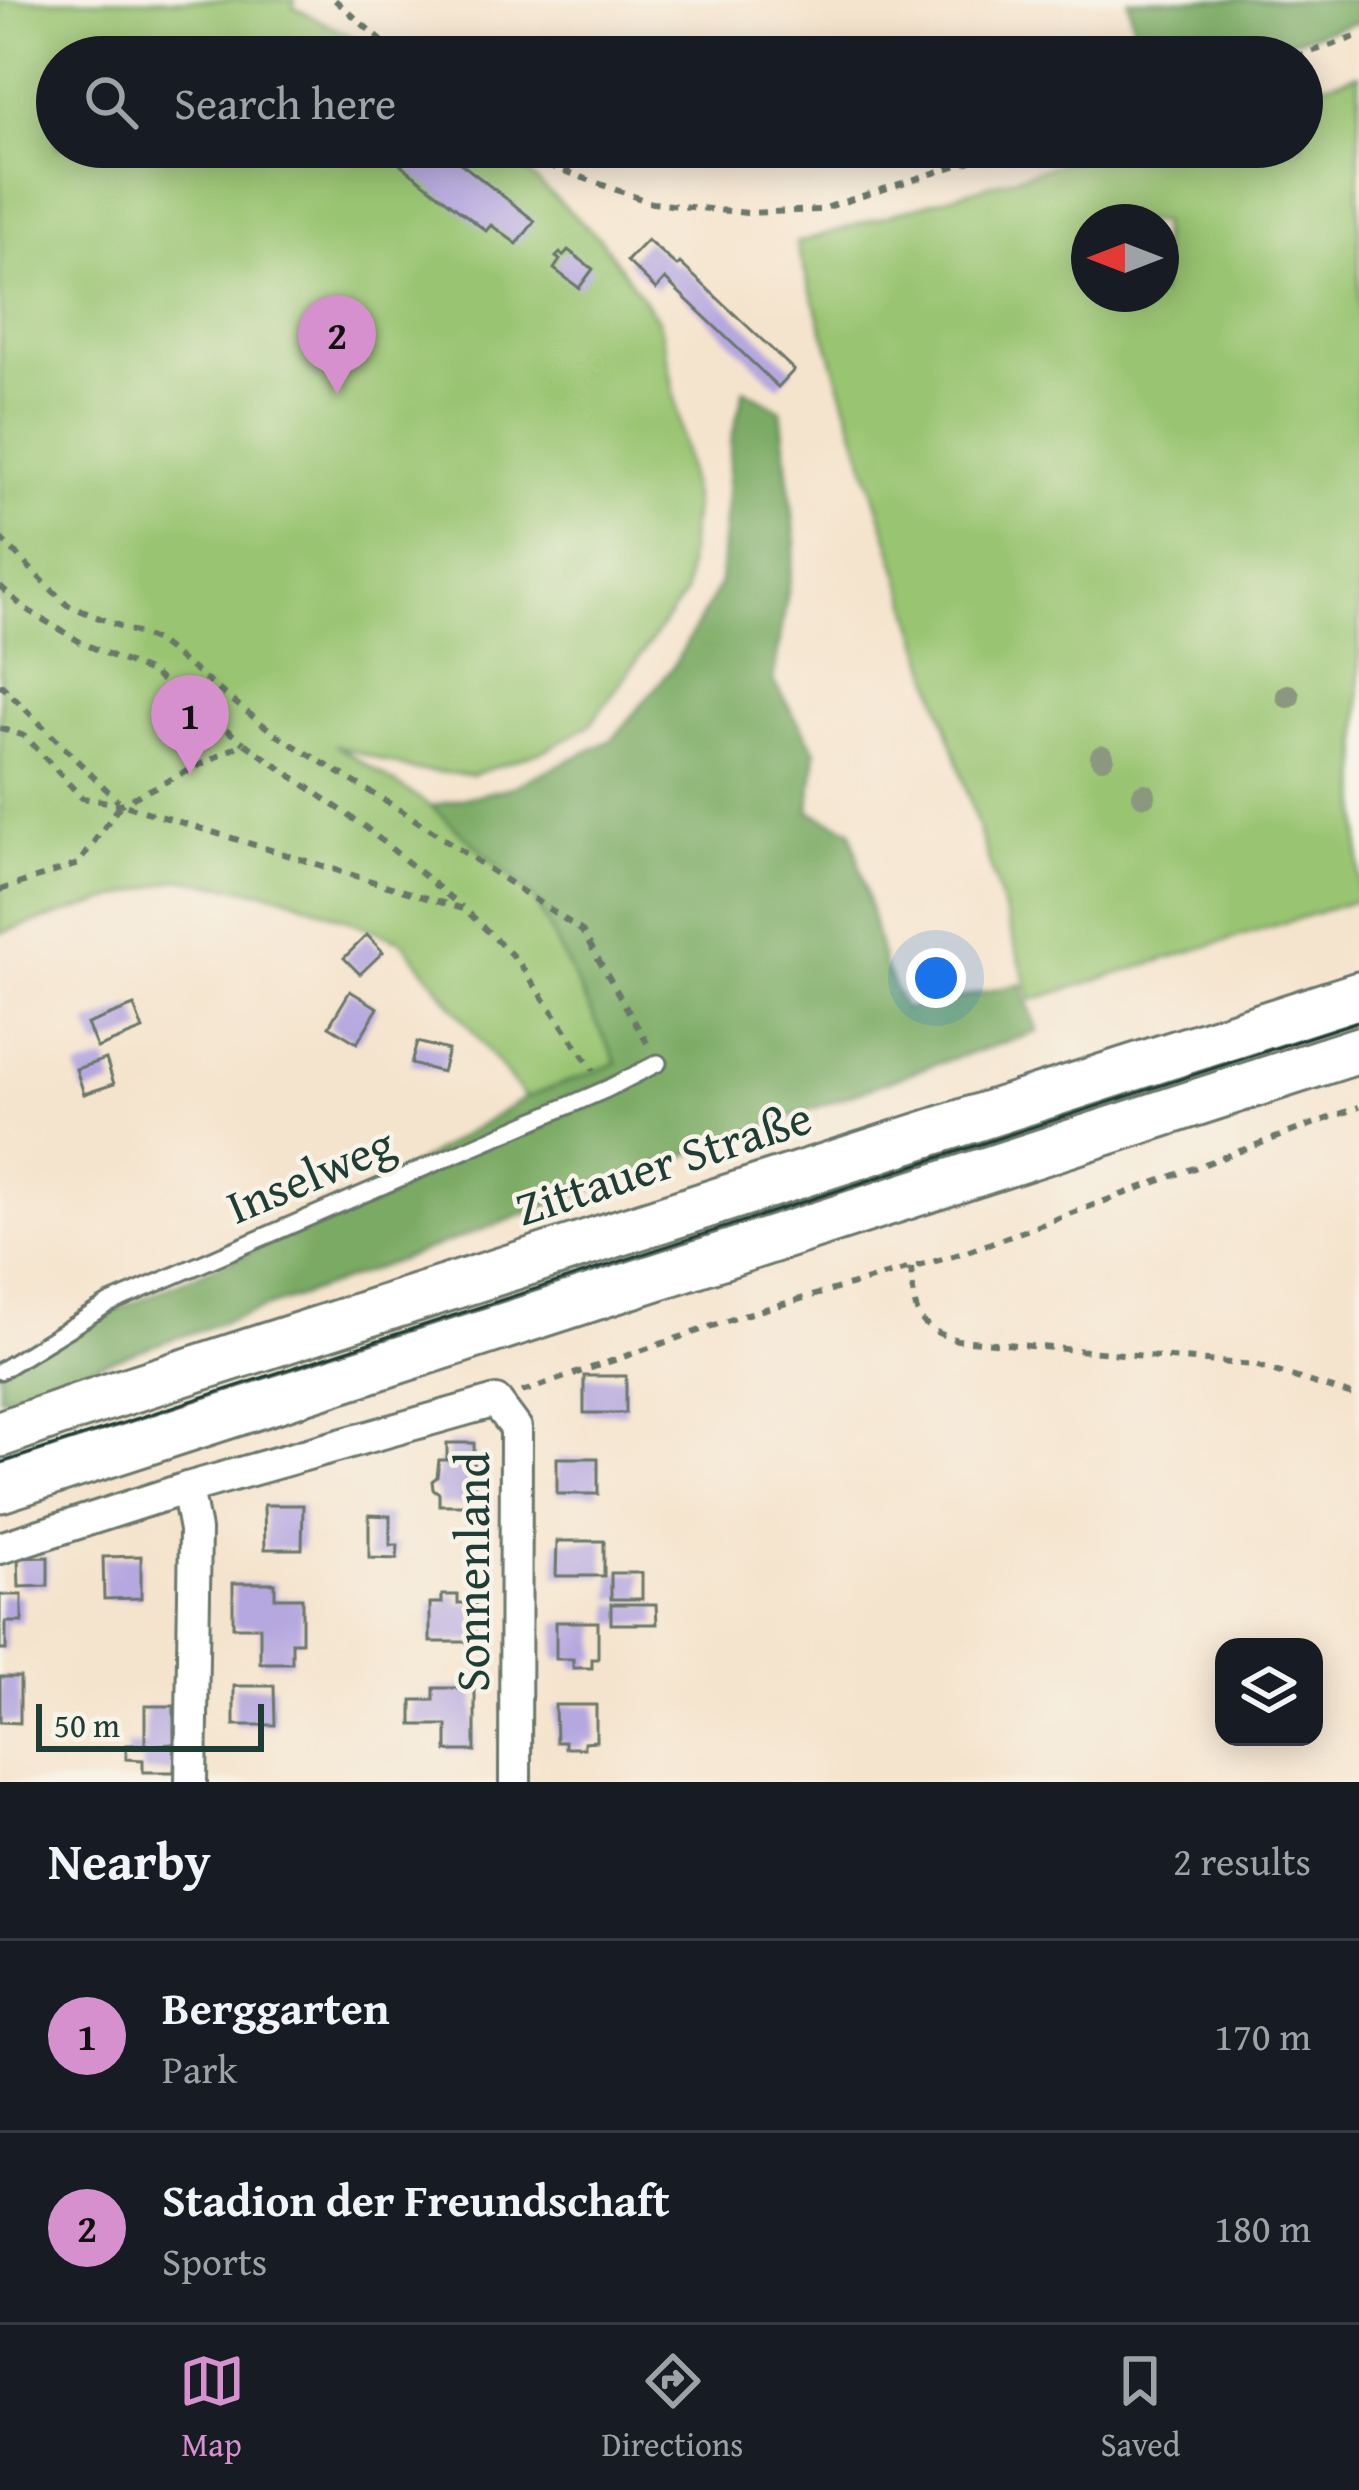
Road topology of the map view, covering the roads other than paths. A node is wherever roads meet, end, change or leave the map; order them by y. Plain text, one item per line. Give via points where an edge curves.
1 (1359, 994) edge
2 (1359, 1051) edge
3 (658, 1063) road end
4 (0, 1371) edge
5 (0, 1434) edge
6 (188, 1488) junction
7 (0, 1489) edge
8 (0, 1548) edge
9 (191, 1782) edge
10 (515, 1782) edge

1 - 5 main road, Zittauer Straße
2 - 7 main road
3 - 4 lane, Inselweg via 108,1304
6 - 8 street, Sonnenland
6 - 9 street
6 - 10 street, Sonnenland via 496,1401 516,1428

